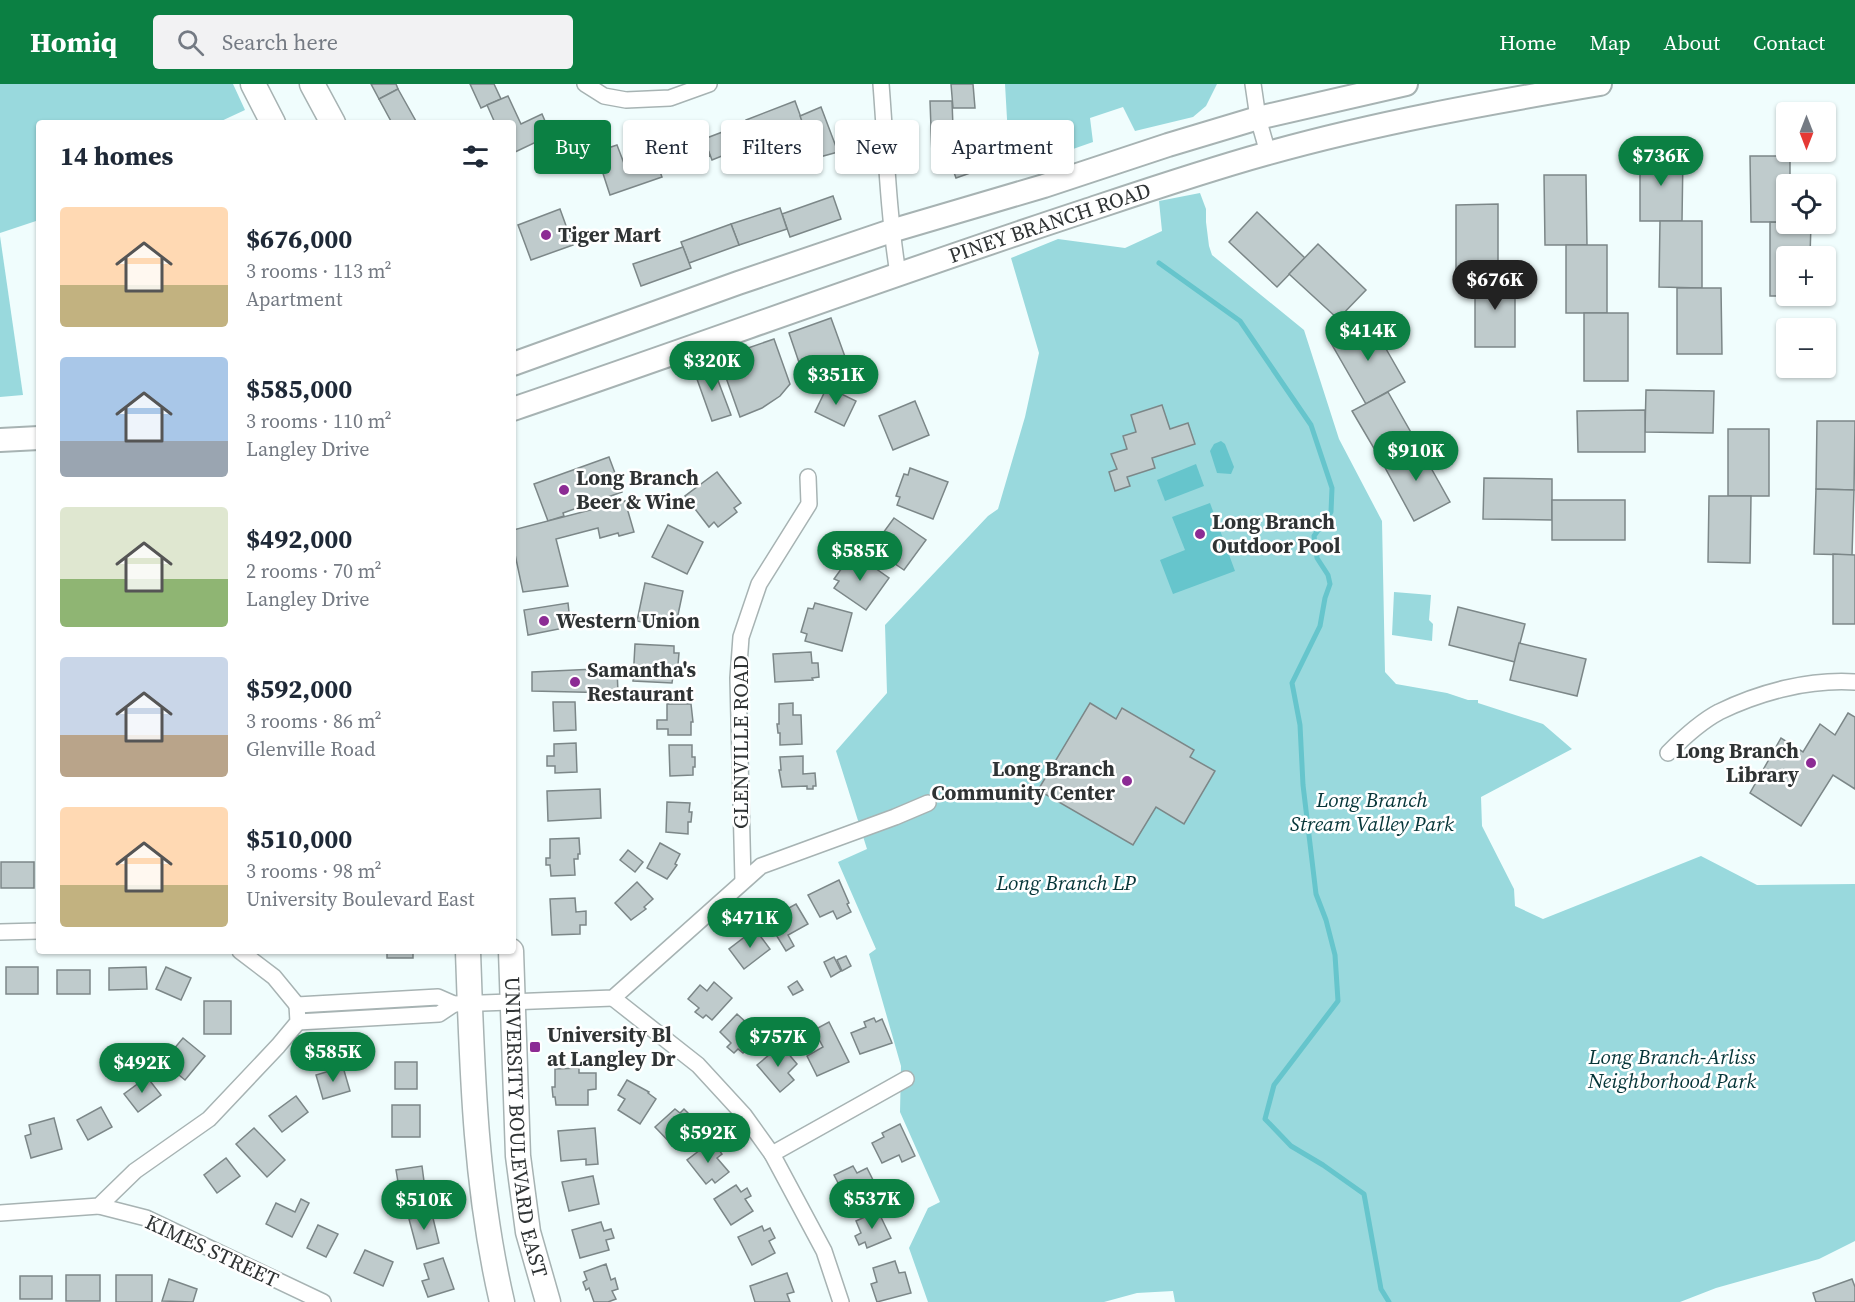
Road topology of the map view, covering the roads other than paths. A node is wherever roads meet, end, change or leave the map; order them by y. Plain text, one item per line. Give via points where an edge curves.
1 (253, 84) edge
2 (312, 84) edge
3 (585, 84) edge
4 (709, 84) edge
5 (881, 84) edge
6 (1252, 84) edge
7 (1406, 84) edge
8 (1600, 84) edge
9 (1258, 118) junction
10 (271, 120) edge
11 (331, 120) edge
12 (1268, 153) junction
13 (891, 231) junction
14 (898, 274) junction
15 (516, 363) edge
16 (516, 408) edge
17 (36, 438) edge
18 (0, 440) edge
19 (808, 477) dead end
20 (1855, 682) edge
21 (1668, 753) dead end
22 (928, 803) dead end
23 (743, 881) junction
24 (36, 931) edge
25 (0, 932) edge
26 (244, 954) edge
27 (468, 954) edge
28 (511, 954) edge
29 (613, 999) junction
30 (512, 1002) junction
31 (462, 1004) junction
32 (297, 1005) junction
33 (298, 1022) junction
34 (906, 1079) dead end
35 (772, 1154) junction
36 (99, 1206) junction
37 (0, 1213) edge
38 (323, 1302) edge
39 (502, 1302) edge
40 (548, 1302) edge
41 (841, 1302) edge

1 - 10 main road
2 - 11 main road
3 - 4 street via 604,96 626,100 670,98
5 - 13 street
6 - 9 street
7 - 9 main road, PINEY BRANCH ROAD
8 - 12 main road, PINEY BRANCH ROAD via 1436,113
9 - 12 street
9 - 13 main road, PINEY BRANCH ROAD
12 - 14 main road, PINEY BRANCH ROAD
13 - 14 street
13 - 15 main road, PINEY BRANCH ROAD
14 - 16 main road, PINEY BRANCH ROAD
17 - 18 main road
19 - 23 street, GLENVILLE ROAD via 809,504 759,585 741,637 738,678
20 - 21 street via 1806,684 1756,697 1718,713
22 - 23 street via 761,866
23 - 29 street
24 - 25 street
26 - 32 street via 274,977
27 - 31 main road, UNIVERSITY BOULEVARD EAST
28 - 30 main road, UNIVERSITY BOULEVARD EAST
29 - 30 street
29 - 35 street via 698,1065 744,1115
30 - 31 street
30 - 40 main road, UNIVERSITY BOULEVARD EAST via 518,1156 528,1232
31 - 32 street via 438,997
31 - 33 street via 439,1014
31 - 39 main road, UNIVERSITY BOULEVARD EAST via 482,1200
32 - 33 street
33 - 36 street via 209,1119 135,1171
34 - 35 street
35 - 41 street via 824,1251
36 - 37 street, KIMES STREET
36 - 38 street, KIMES STREET via 146,1218

